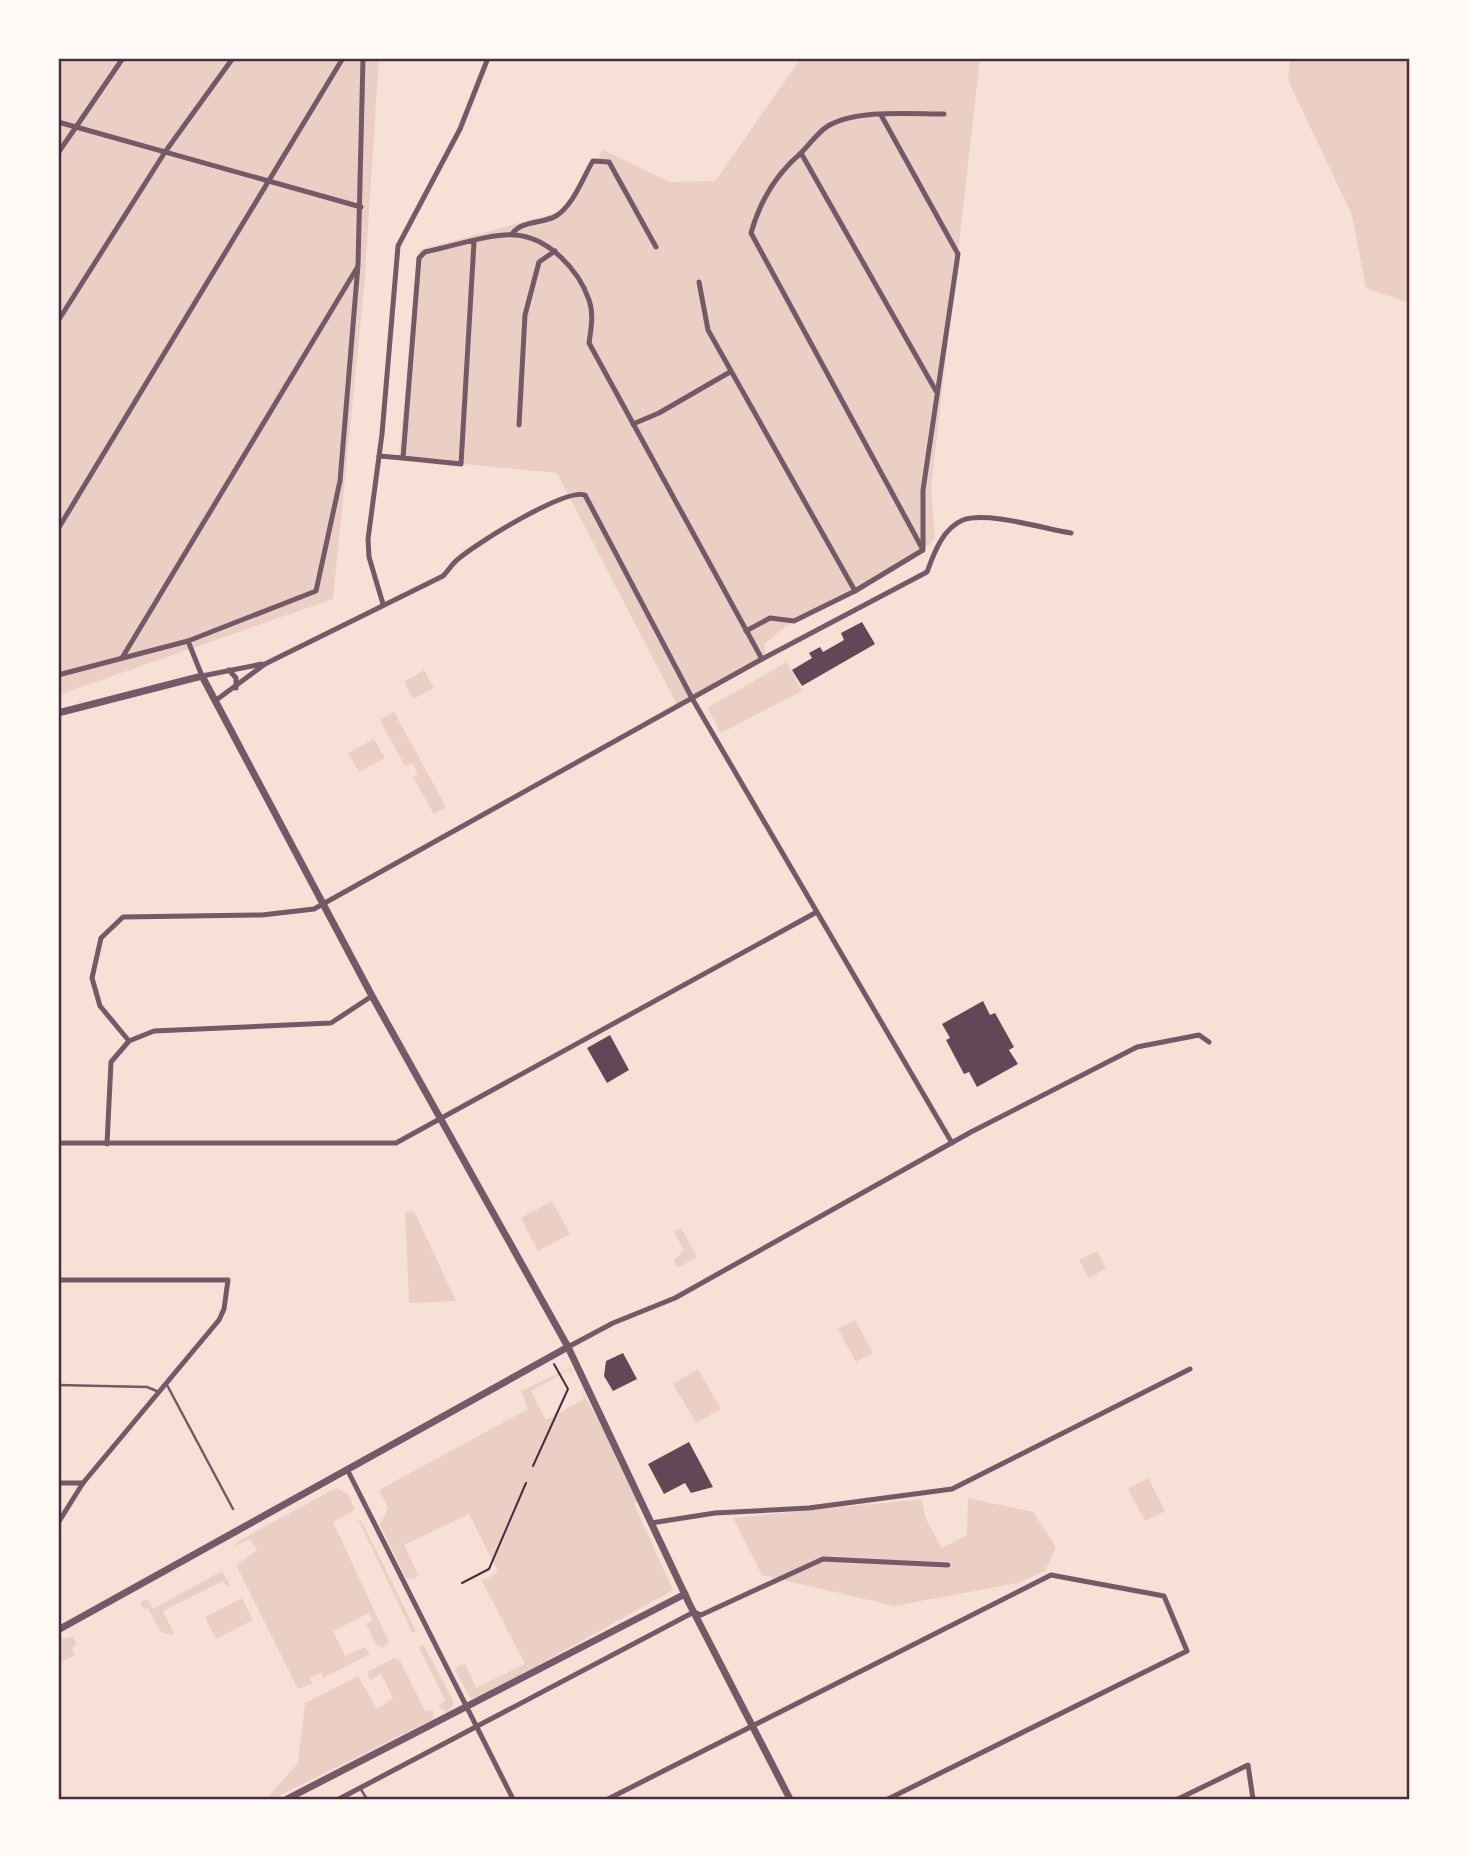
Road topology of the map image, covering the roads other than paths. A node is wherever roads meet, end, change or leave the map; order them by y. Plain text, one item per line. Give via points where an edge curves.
1 (122, 58) edge
2 (233, 58) edge
3 (343, 58) edge
4 (363, 58) edge
5 (488, 58) edge
6 (944, 114) dead end
7 (881, 115) junction
8 (58, 122) edge
9 (76, 127) junction
10 (165, 152) junction
11 (58, 153) edge
12 (801, 153) junction
13 (268, 181) junction
14 (361, 207) junction
15 (512, 234) junction
16 (474, 242) junction
17 (656, 247) dead end
18 (555, 251) junction
19 (358, 265) junction
20 (699, 282) dead end
21 (58, 321) edge
22 (730, 372) junction
23 (936, 391) junction
24 (633, 424) junction
25 (519, 425) dead end
26 (379, 456) junction
27 (403, 458) junction
28 (58, 528) edge
29 (1070, 533) dead end
30 (923, 550) junction
31 (855, 591) junction
32 (383, 604) junction
33 (746, 631) junction
34 (188, 642) junction
35 (122, 658) junction
36 (762, 659) junction
37 (265, 664) junction
38 (228, 670) junction
39 (58, 675) edge
40 (202, 676) junction
41 (236, 688) junction
42 (693, 700) junction
43 (215, 701) junction
44 (58, 713) edge
45 (323, 904) junction
46 (815, 913) junction
47 (372, 996) junction
48 (129, 1041) junction
49 (1209, 1042) dead end
50 (440, 1120) junction
51 (58, 1143) edge
52 (107, 1143) junction
53 (952, 1143) junction
54 (58, 1280) edge
55 (568, 1347) junction
56 (1190, 1369) dead end
57 (166, 1384) junction
58 (58, 1385) edge
59 (159, 1392) junction
60 (347, 1469) junction
61 (58, 1483) edge
62 (83, 1483) junction
63 (233, 1509) dead end
64 (58, 1523) edge
65 (651, 1523) junction
66 (948, 1565) dead end
67 (685, 1594) junction
68 (694, 1612) junction
69 (58, 1630) edge
70 (467, 1708) junction
71 (751, 1725) junction
72 (476, 1726) junction
73 (360, 1788) junction
74 (287, 1799) edge
75 (339, 1799) edge
76 (367, 1799) edge
77 (513, 1799) edge
78 (608, 1799) edge
79 (790, 1799) edge
80 (888, 1799) edge
81 (1178, 1799) edge
82 (1253, 1799) edge

1 - 9 street
2 - 10 street
3 - 13 street
4 - 14 street
5 - 26 street via 468,111 398,246
6 - 7 street
7 - 12 street via 831,124
7 - 23 street via 958,254
8 - 9 street
9 - 10 street
9 - 11 street
10 - 13 street
10 - 21 street
12 - 23 street
12 - 30 street via 772,185 751,233
13 - 14 street
13 - 28 street
14 - 19 street
15 - 16 street
15 - 17 street via 516,228 556,216 593,161 609,162
15 - 18 street via 527,236
16 - 27 street via 425,252 419,258
16 - 27 street via 461,464
18 - 24 street via 589,300 589,343
18 - 25 street via 539,262 525,315
19 - 34 street via 340,481 316,591
19 - 35 street
20 - 22 street via 708,330
22 - 24 street
22 - 31 street
23 - 30 street via 923,490
24 - 33 street
26 - 27 street
26 - 32 street via 368,548
29 - 36 street via 983,517 964,520 949,530 927,572
30 - 31 street
31 - 33 street via 794,621 771,618
32 - 37 street
32 - 42 street via 443,576 472,548 577,492 590,503
33 - 36 street
34 - 35 street
34 - 40 street
35 - 39 street
36 - 42 street
37 - 38 street
37 - 41 street
38 - 40 street
38 - 41 street via 235,674
40 - 43 street
40 - 44 street
41 - 43 street
42 - 45 street
42 - 46 street
43 - 45 street
45 - 47 street
45 - 48 street via 262,915 123,917 101,938 92,978 100,1006
46 - 50 street
46 - 53 street
47 - 48 street via 331,1023 154,1031
47 - 50 street
48 - 52 street via 111,1062
49 - 53 street via 1199,1035 1137,1047
50 - 52 street via 391,1143
50 - 55 street
51 - 52 street
53 - 55 street via 675,1298
54 - 57 street via 228,1280 219,1320
55 - 60 street
55 - 65 street
56 - 65 street via 952,1489
57 - 59 street
57 - 63 lane
58 - 59 lane via 148,1387
59 - 62 street
60 - 69 street
60 - 70 street
61 - 62 street
62 - 64 street
65 - 67 street
66 - 68 street via 823,1559 701,1615
67 - 68 street
67 - 70 street
68 - 71 street
68 - 72 street
70 - 72 street
70 - 74 street
71 - 78 street
71 - 79 street
71 - 80 street via 1051,1575 1164,1595 1187,1651
72 - 73 street
72 - 77 street
73 - 75 street
73 - 76 lane
81 - 82 street via 1248,1765

